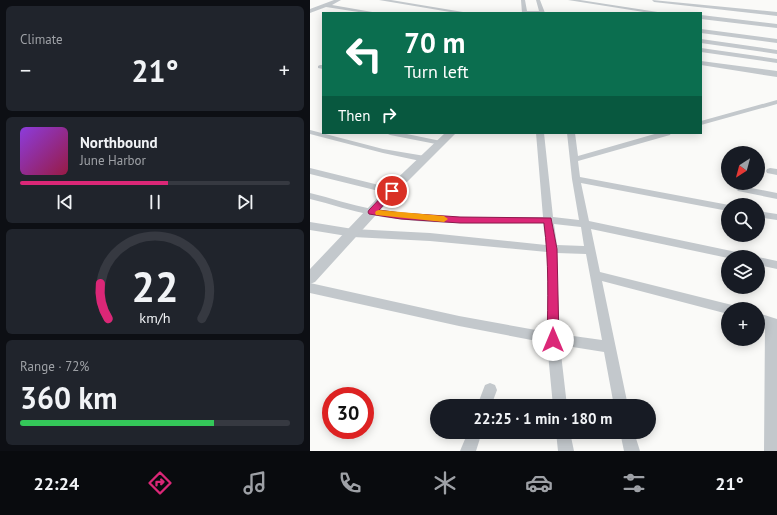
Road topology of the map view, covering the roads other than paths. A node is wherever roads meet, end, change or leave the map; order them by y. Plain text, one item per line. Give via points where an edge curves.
1 (339, 0) edge
2 (381, 0) edge
3 (523, 0) edge
4 (538, 0) edge
5 (570, 0) edge
6 (655, 1) edge
7 (325, 5) junction
8 (310, 11) edge
9 (747, 11) junction
10 (322, 12) edge
11 (369, 12) edge
12 (459, 12) edge
13 (525, 12) edge
14 (541, 12) edge
15 (640, 12) edge
16 (777, 14) edge
17 (702, 17) edge
18 (747, 22) junction
19 (777, 26) edge
20 (702, 31) edge
21 (702, 41) edge
22 (777, 41) edge
23 (702, 50) edge
24 (777, 52) edge
25 (777, 61) edge
26 (702, 63) edge
27 (777, 74) edge
28 (777, 102) edge
29 (702, 123) edge
30 (310, 132) edge
31 (395, 134) edge
32 (450, 134) edge
33 (540, 134) edge
34 (571, 134) edge
35 (664, 134) edge
36 (441, 143) junction
37 (424, 159) junction
38 (574, 160) junction
39 (310, 171) edge
40 (576, 179) junction
41 (741, 190) dead end
42 (392, 191) junction
43 (310, 196) edge
44 (777, 196) edge
45 (721, 207) edge
46 (372, 212) junction
47 (765, 215) edge
48 (777, 217) edge
49 (548, 220) junction
50 (585, 224) junction
51 (310, 226) edge
52 (353, 233) junction
53 (552, 249) junction
54 (590, 250) junction
55 (721, 253) edge
56 (765, 262) edge
57 (777, 265) edge
58 (595, 275) junction
59 (310, 278) edge
60 (310, 288) edge
61 (721, 308) edge
62 (769, 321) edge
63 (553, 340) junction
64 (608, 348) junction
65 (490, 390) dead end
66 (487, 399) edge
67 (559, 399) edge
68 (619, 399) edge
69 (472, 439) edge
70 (564, 439) edge
71 (629, 439) edge
72 (468, 451) edge
73 (566, 451) edge
74 (632, 451) edge
75 (772, 451) edge

1 - 7 street
2 - 12 street
3 - 13 street
4 - 14 street
5 - 15 street
6 - 9 street
6 - 15 street
7 - 8 street
7 - 11 street
8 - 10 street
9 - 16 street
9 - 18 street
17 - 18 street
18 - 19 street
20 - 22 street
21 - 24 street
23 - 25 street
26 - 27 street
28 - 29 street
30 - 37 street
31 - 36 street
32 - 36 street
33 - 49 street
34 - 38 street
35 - 38 street
36 - 37 street
37 - 42 street
38 - 40 street
39 - 42 street
40 - 45 street
40 - 50 street
41 - 44 street
42 - 46 street
43 - 46 street
46 - 49 street via 453,219
46 - 52 street
47 - 48 street
49 - 50 street
49 - 53 street
50 - 54 street
50 - 55 street
51 - 52 street
52 - 53 street
52 - 59 street
53 - 54 street
53 - 63 street
54 - 58 street
56 - 57 street
58 - 61 street
58 - 64 street
60 - 63 street
62 - 75 street
63 - 64 street
63 - 67 street
64 - 68 street
65 - 66 street
69 - 72 street
70 - 73 street
71 - 74 street

